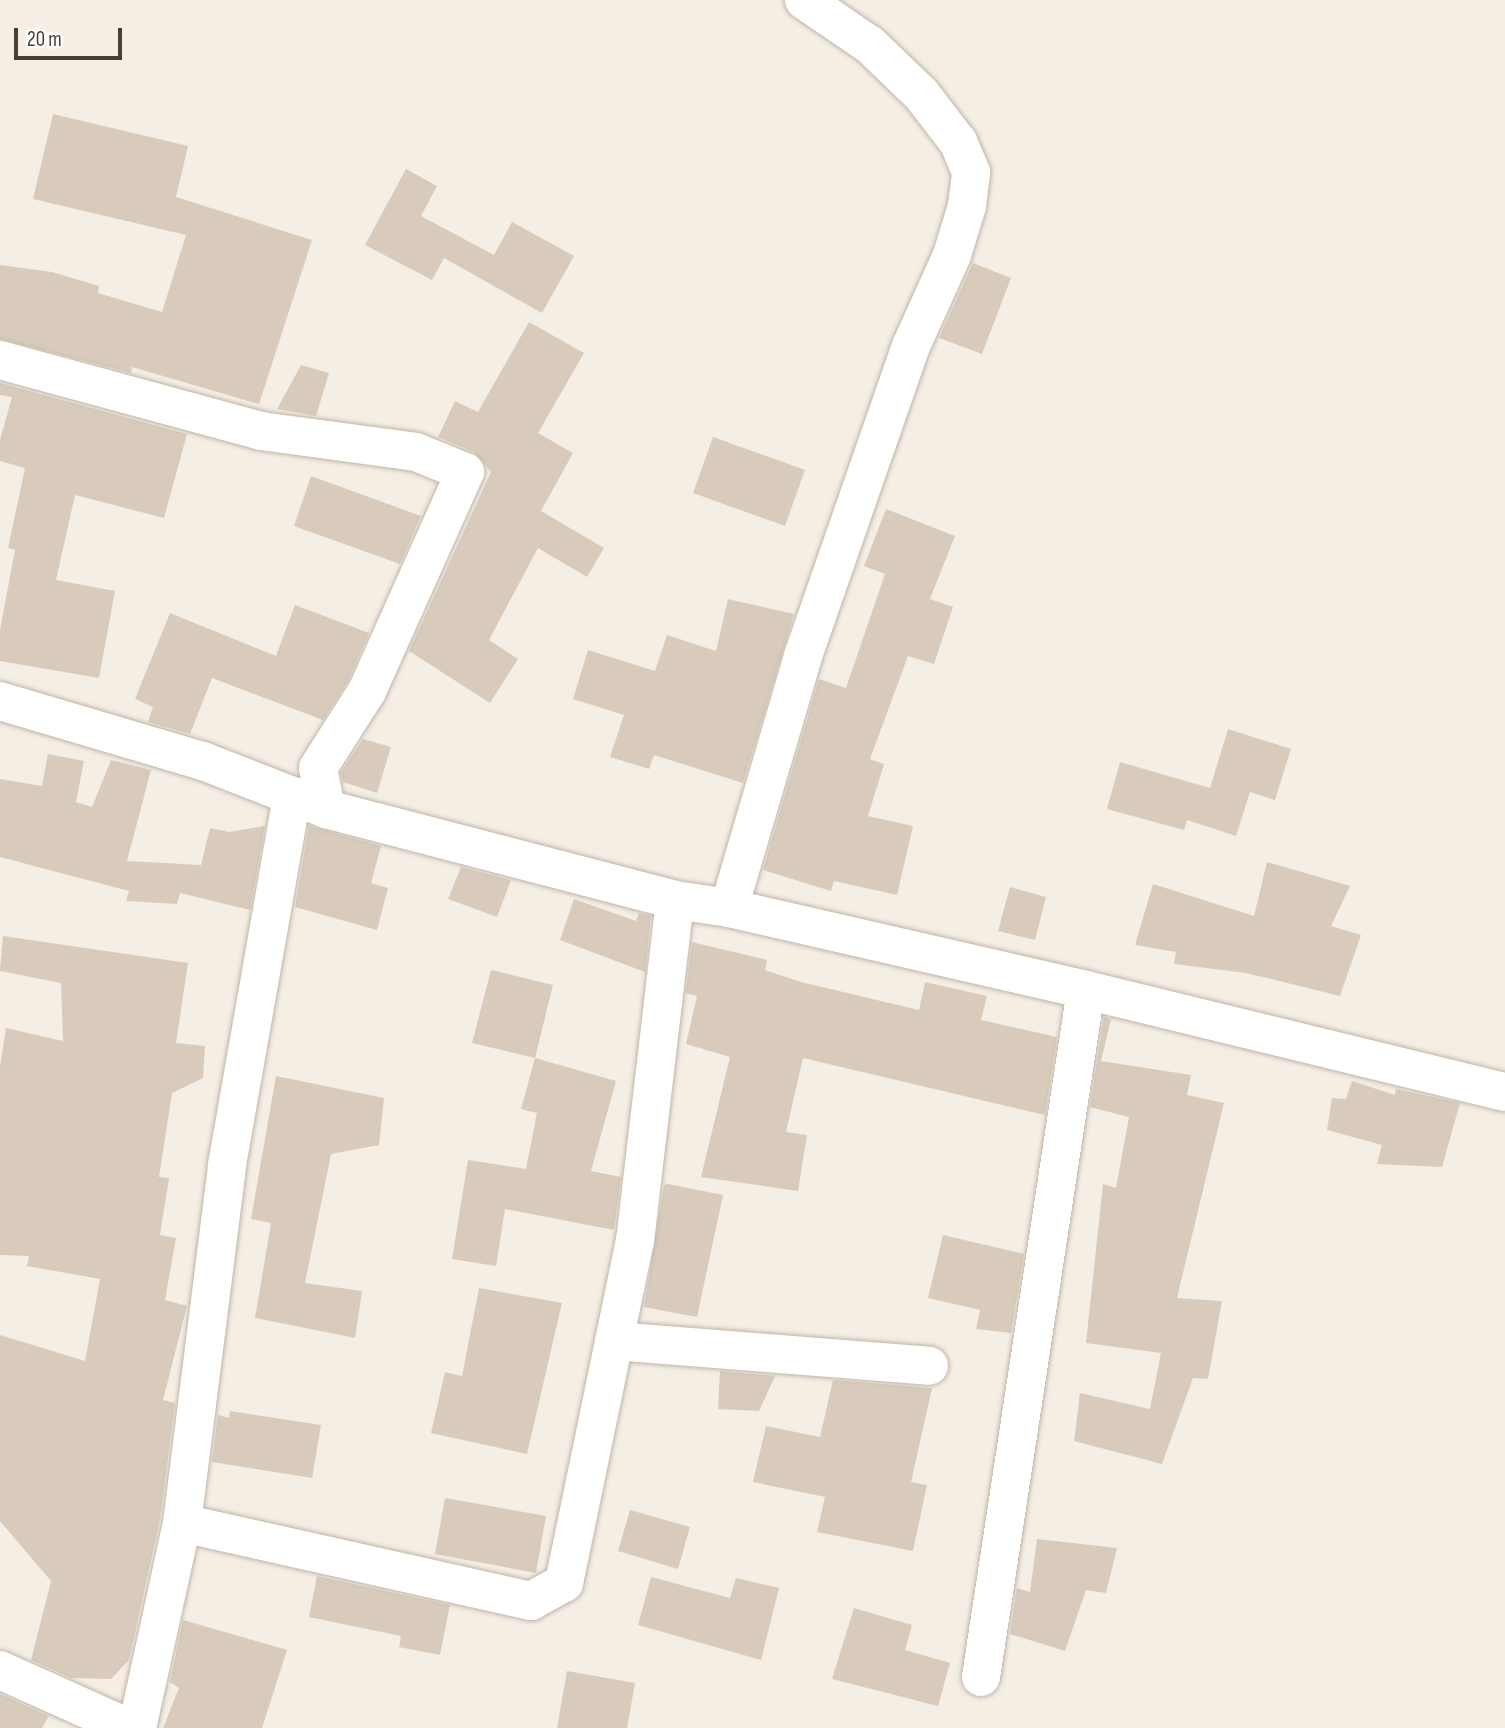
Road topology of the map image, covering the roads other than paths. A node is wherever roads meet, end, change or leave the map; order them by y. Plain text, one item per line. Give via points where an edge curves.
1 (804, 0) edge
2 (0, 360) edge
3 (0, 701) edge
4 (309, 803) junction
5 (675, 900) junction
6 (729, 908) junction
7 (1086, 990) junction
8 (1505, 1092) edge
9 (614, 1341) junction
10 (929, 1366) dead end
11 (182, 1523) junction
12 (0, 1670) edge
13 (981, 1677) dead end
14 (129, 1728) edge
15 (137, 1728) edge

1 - 6 street via 870,45 921,94 958,142 971,172 953,255 911,346 811,631
2 - 4 street via 261,431 416,452 465,472 367,691 318,768
3 - 4 street via 204,761
4 - 5 street
4 - 11 street via 227,1165
5 - 6 street
5 - 9 street via 635,1241
6 - 7 street
7 - 8 street
7 - 13 street
9 - 10 street
9 - 11 street via 564,1583 550,1595 531,1601
11 - 15 street
12 - 14 street

